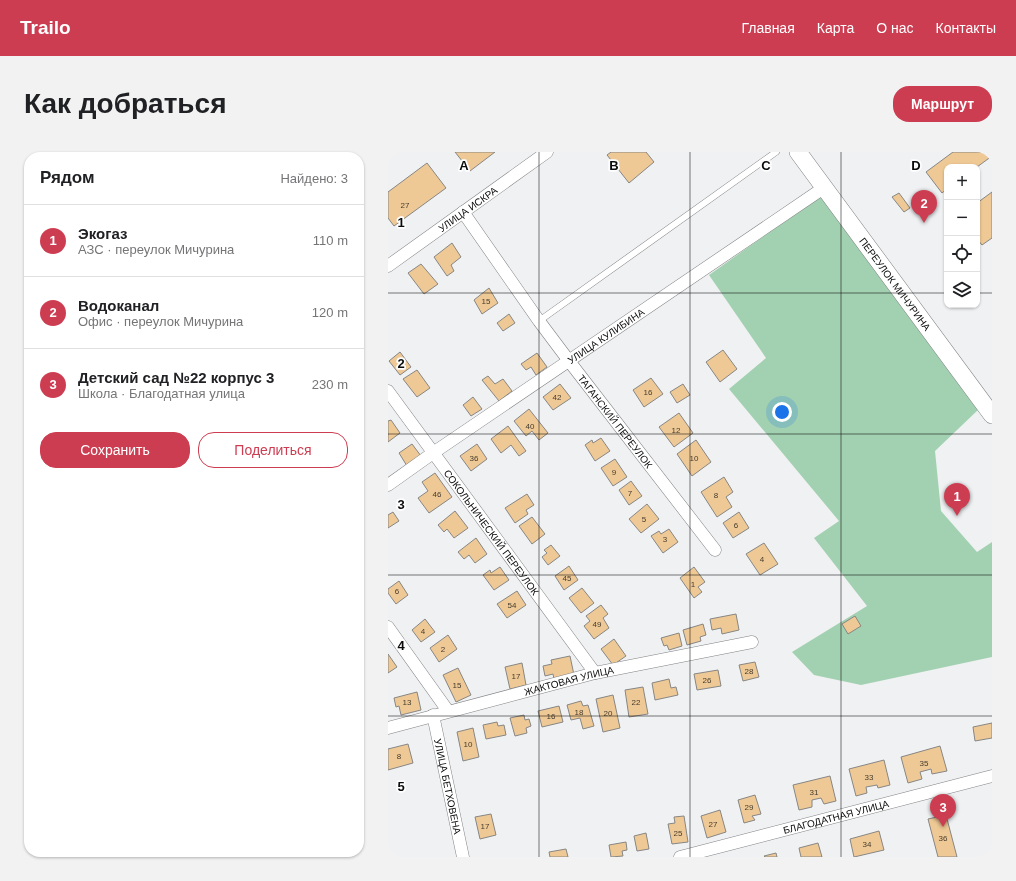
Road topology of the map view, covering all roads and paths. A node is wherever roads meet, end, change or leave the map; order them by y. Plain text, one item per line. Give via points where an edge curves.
1 (547, 152) edge
2 (776, 152) edge
3 (798, 152) edge
4 (824, 187) junction
5 (463, 212) junction
6 (388, 266) edge
7 (540, 321) junction
8 (569, 361) junction
9 (388, 391) edge
10 (992, 415) edge
11 (433, 453) junction
12 (388, 485) edge
13 (715, 550) dead end
14 (388, 627) edge
15 (752, 642) dead end
16 (595, 673) junction
17 (448, 711) junction
18 (433, 715) junction
19 (388, 728) edge
20 (992, 776) edge
21 (463, 857) edge
22 (680, 857) edge

1 - 5 street, УЛИЦА ИСКРА
2 - 7 lane
3 - 4 main road, ПЕРЕУЛОК МИЧУРИНА
4 - 8 street, УЛИЦА КУЛИБИНА
4 - 10 main road, ПЕРЕУЛОК МИЧУРИНА
5 - 6 street, УЛИЦА ИСКРА
5 - 7 street, ТАГАНСКИЙ ПЕРЕУЛОК
7 - 8 street, ТАГАНСКИЙ ПЕРЕУЛОК
8 - 11 street, УЛИЦА КУЛИБИНА
8 - 13 street, ТАГАНСКИЙ ПЕРЕУЛОК
9 - 11 street, СОКОЛЬНИЧЕСКИЙ ПЕРЕУЛОК
11 - 12 street, УЛИЦА КУЛИБИНА
11 - 16 street, СОКОЛЬНИЧЕСКИЙ ПЕРЕУЛОК
14 - 17 street
15 - 16 street, ЖАКТОВАЯ УЛИЦА
16 - 17 street, ЖАКТОВАЯ УЛИЦА
17 - 18 street, ЖАКТОВАЯ УЛИЦА
18 - 19 street, ЖАКТОВАЯ УЛИЦА
18 - 21 street, УЛИЦА БЕТХОВЕНА
20 - 22 street, БЛАГОДАТНАЯ УЛИЦА

